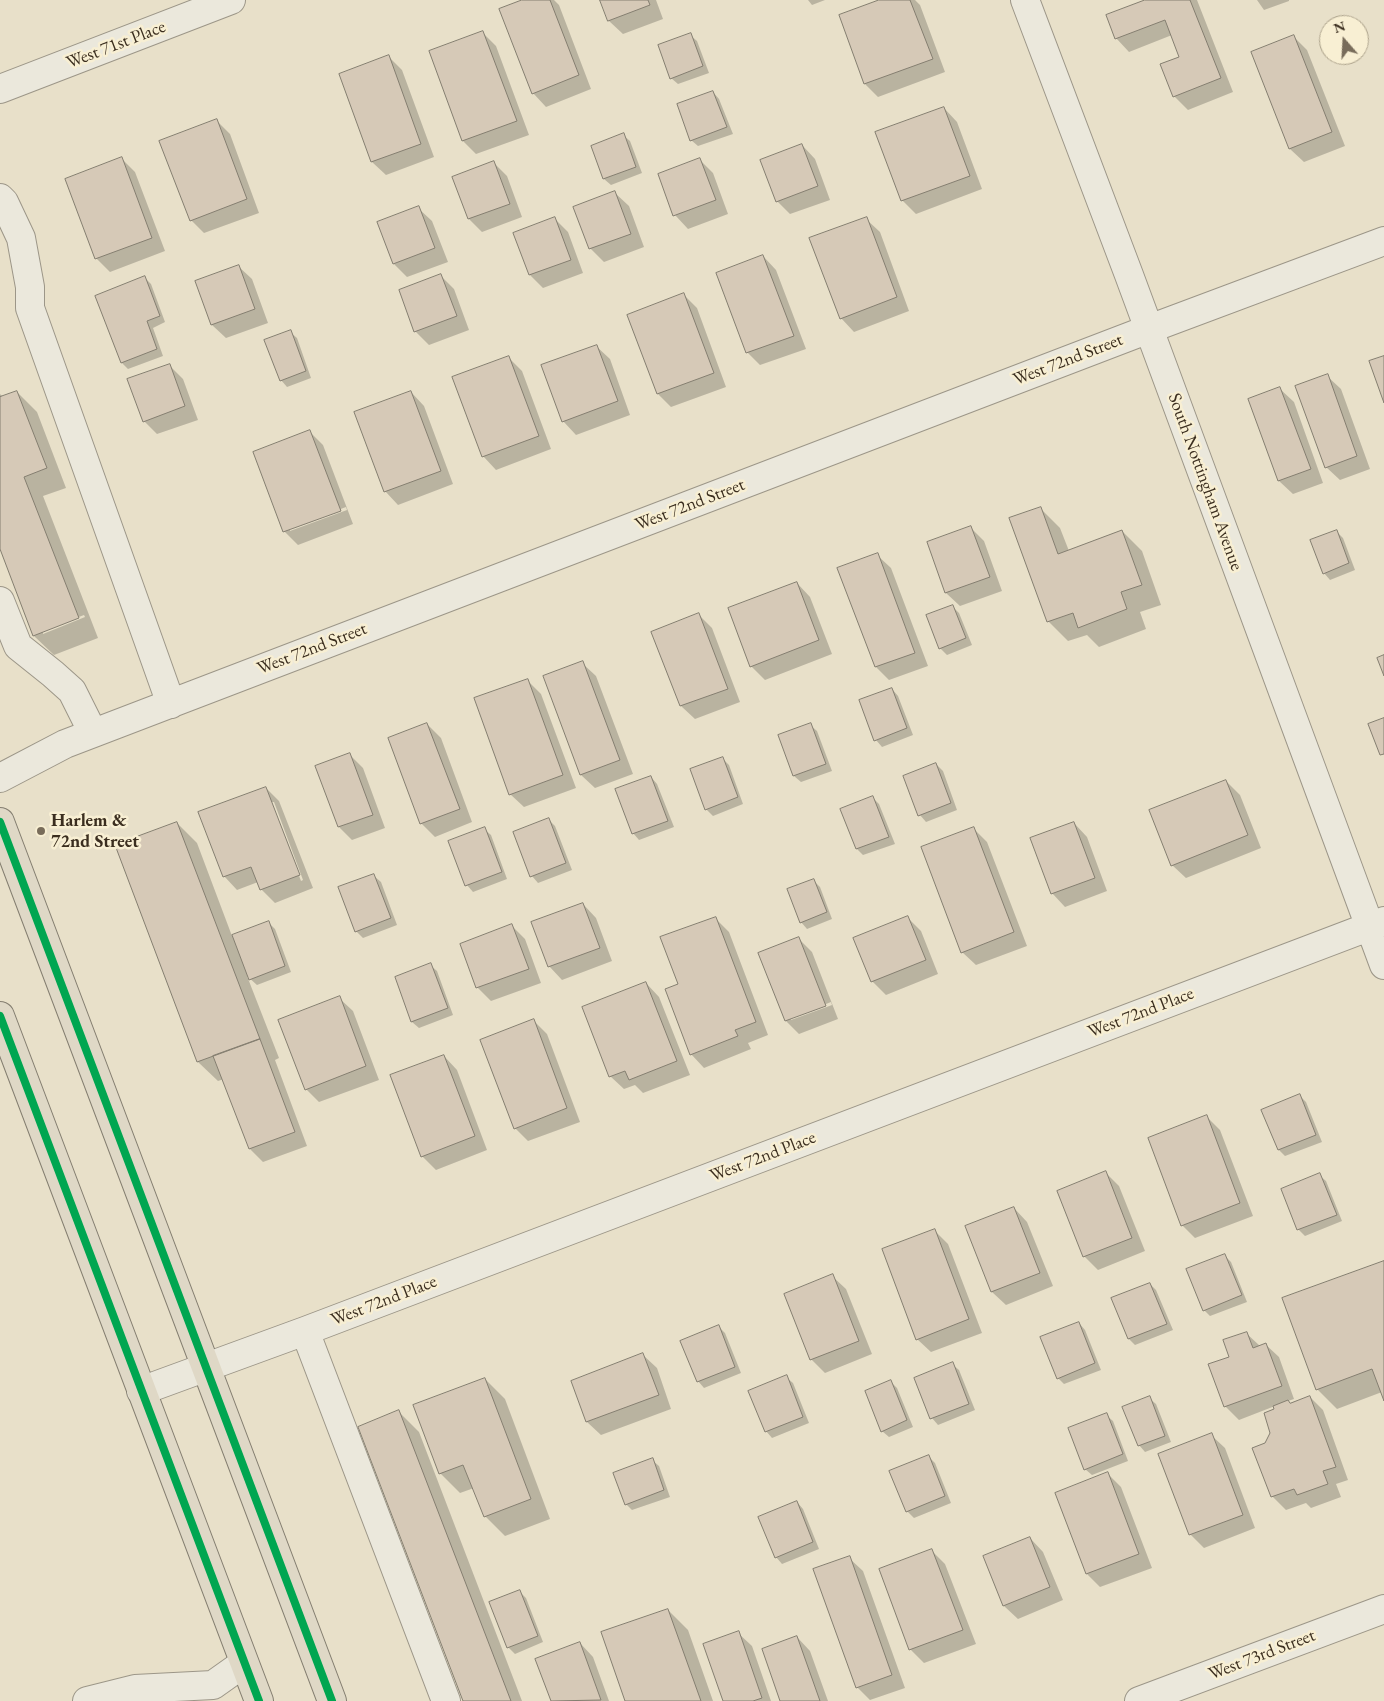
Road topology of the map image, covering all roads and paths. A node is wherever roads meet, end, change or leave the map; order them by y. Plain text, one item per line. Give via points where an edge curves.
1 (231, 0) edge
2 (1025, 0) edge
3 (0, 89) edge
4 (0, 198) edge
5 (1384, 241) edge
6 (1149, 329) junction
7 (0, 601) edge
8 (171, 704) junction
9 (93, 733) junction
10 (0, 778) edge
11 (0, 822) edge
12 (1376, 924) edge
13 (1384, 965) edge
14 (0, 1016) edge
15 (305, 1331) junction
16 (206, 1368) junction
17 (141, 1391) junction
18 (1384, 1609) edge
19 (244, 1663) junction
20 (87, 1701) edge
21 (259, 1701) edge
22 (332, 1701) edge
23 (446, 1701) edge
24 (1139, 1701) edge

1 - 3 street, West 71st Place
2 - 6 street, South Nottingham Avenue
4 - 8 street via 21,238 30,287 30,308
5 - 6 street, West 72nd Street
6 - 8 street, West 72nd Street
6 - 12 street, South Nottingham Avenue
7 - 9 street via 18,646 72,691
8 - 9 street, West 72nd Street
9 - 10 street, West 72nd Street
11 - 16 main road
12 - 13 street, South Nottingham Avenue
12 - 15 street, West 72nd Place
14 - 17 main road
15 - 16 street, West 72nd Place
15 - 23 street
16 - 17 street, West 72nd Place
16 - 22 main road
17 - 19 main road
18 - 24 street, West 73rd Street
19 - 20 street via 213,1685 135,1689
19 - 21 main road

